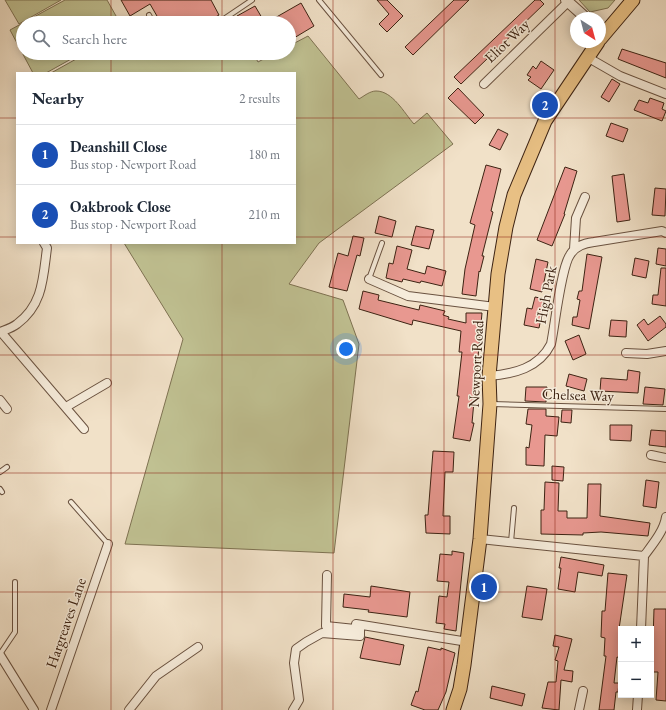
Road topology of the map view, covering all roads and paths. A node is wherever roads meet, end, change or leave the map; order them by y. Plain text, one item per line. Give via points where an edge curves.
1 (252, 0) edge
2 (319, 0) edge
3 (633, 0) edge
4 (567, 1) edge
5 (579, 12) edge
6 (228, 16) edge
7 (606, 29) edge
8 (593, 48) edge
9 (587, 57) junction
10 (381, 75) dead end
11 (484, 84) dead end
12 (666, 94) edge
13 (586, 197) dead end
14 (666, 233) edge
15 (382, 243) dead end
16 (45, 244) edge
17 (574, 249) junction
18 (369, 279) joint
19 (495, 307) junction
20 (0, 332) edge
21 (666, 351) edge
22 (626, 353) dead end
23 (489, 376) junction
24 (107, 383) dead end
25 (0, 400) edge
26 (490, 404) junction
27 (66, 407) junction
28 (7, 409) dead end
29 (666, 409) edge
30 (84, 429) dead end
31 (651, 455) dead end
32 (666, 458) edge
33 (7, 467) dead end
34 (0, 472) edge
35 (72, 502) dead end
36 (514, 508) dead end
37 (666, 517) edge
38 (480, 539) junction
39 (511, 542) junction
40 (108, 544) joint
41 (644, 556) junction
42 (327, 575) dead end
43 (15, 582) dead end
44 (358, 625) junction
45 (641, 626) edge
46 (468, 642) junction
47 (198, 647) dead end
48 (0, 655) edge
49 (583, 691) dead end
50 (638, 698) edge
51 (34, 710) edge
52 (51, 710) edge
53 (129, 710) edge
54 (293, 710) edge
55 (454, 710) edge
56 (579, 710) edge
57 (637, 710) edge

1 - 6 lane
2 - 10 lane
3 - 7 highway, Newport Road
4 - 5 street
4 - 11 street, Eliot Way
8 - 9 highway, Newport Road
9 - 12 street via 620,76
9 - 19 highway, Newport Road via 545,121 514,195 498,274
13 - 17 street via 576,218
14 - 17 street via 662,231 594,242
15 - 18 lane
16 - 20 street via 47,248 38,300 16,325
17 - 23 street, High Park via 565,268 551,344 547,352 542,359 520,371
18 - 19 street via 408,296
19 - 23 highway, Newport Road
20 - 27 street
21 - 22 street via 647,354
23 - 26 highway, Newport Road
24 - 27 street
25 - 28 street
26 - 29 lane, Chelsea Way
26 - 38 highway, Newport Road
27 - 30 street
31 - 32 street
33 - 34 lane
35 - 40 lane
36 - 39 lane
37 - 41 street via 657,538
38 - 39 street
38 - 46 highway, Newport Road
39 - 41 street
40 - 52 street, Hargreaves Lane
41 - 45 street
42 - 44 street via 326,626 355,629
43 - 48 lane via 15,632
44 - 46 street
44 - 54 street via 360,636 322,633 296,649 294,663 299,700
46 - 55 highway, Newport Road
47 - 53 street via 156,676
48 - 51 street
49 - 56 street
50 - 57 street

